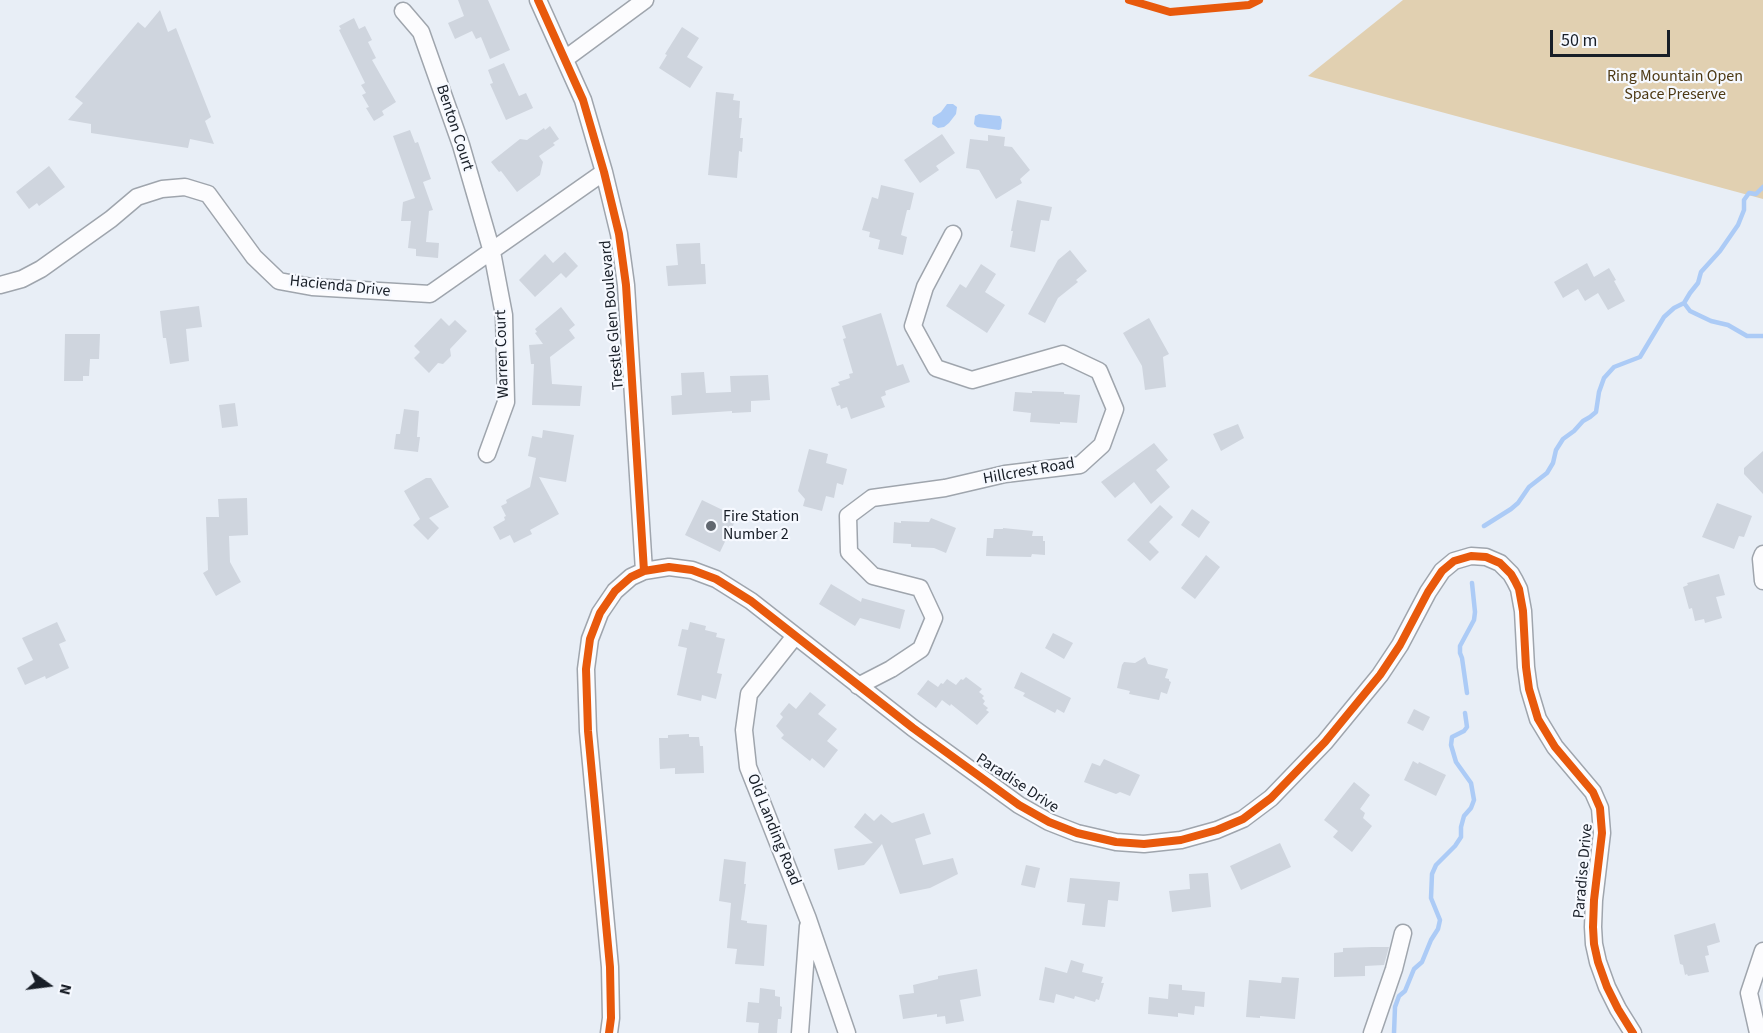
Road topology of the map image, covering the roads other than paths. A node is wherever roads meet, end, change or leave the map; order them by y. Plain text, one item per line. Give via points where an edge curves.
1 (538, 0) edge
2 (645, 0) edge
3 (403, 11) dead end
4 (565, 59) junction
5 (604, 172) junction
6 (953, 234) dead end
7 (492, 252) junction
8 (0, 285) edge
9 (487, 454) dead end
10 (1763, 554) edge
11 (644, 571) junction
12 (1763, 581) edge
13 (795, 636) junction
14 (858, 686) junction
15 (808, 920) junction
16 (1403, 933) dead end
17 (1763, 951) edge
18 (609, 1033) edge
19 (800, 1033) edge
20 (847, 1033) edge
21 (1372, 1033) edge
22 (1633, 1033) edge
23 (1758, 1033) edge

1 - 4 street, Trestle Glen Boulevard
2 - 4 street
3 - 7 street, Benton Court via 421,33 461,145
4 - 5 street, Trestle Glen Boulevard via 590,120
5 - 7 street, Hacienda Drive
5 - 11 street, Trestle Glen Boulevard via 626,285
6 - 14 street, Hillcrest Road via 925,287 913,326 936,368 972,380 1063,354 1099,371 1115,409 1102,445 1080,465 872,498 848,516 849,552 873,576 920,588 934,618 921,649
7 - 8 street, Hacienda Drive via 430,294 312,287 279,281 254,257 208,194 184,187 137,197 41,269
7 - 9 street, Warren Court via 504,315 507,402
10 - 12 street
11 - 13 street, Paradise Drive via 676,567 708,575 737,591
11 - 18 street, Paradise Drive via 624,581 607,601 594,625 586,662 587,723 610,967
13 - 14 street, Paradise Drive
13 - 15 street, Old Landing Road via 749,694 744,730 748,767
14 - 22 street, Paradise Drive via 998,791 1048,822 1091,837 1125,843 1181,840 1227,827 1272,798 1380,675 1442,571 1462,557 1478,556 1500,563 1519,590 1528,678 1538,719 1549,739 1593,792 1600,808 1602,833 1594,900 1594,944 1607,987
15 - 19 street
15 - 20 street, Old Landing Road
16 - 21 street
17 - 23 street via 1749,993

